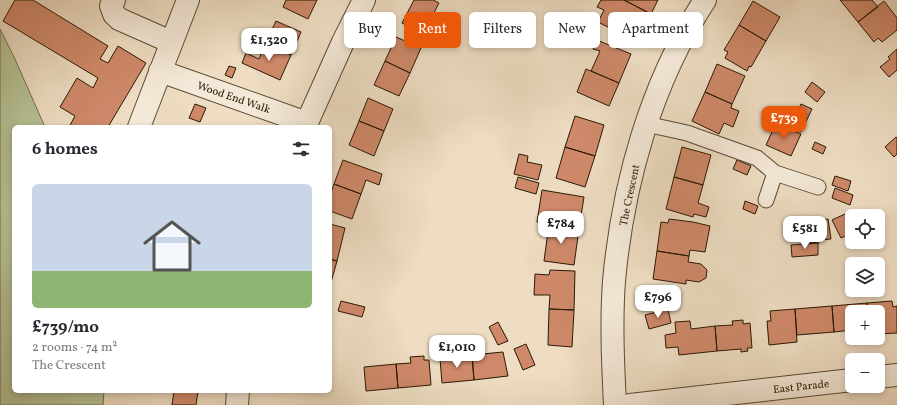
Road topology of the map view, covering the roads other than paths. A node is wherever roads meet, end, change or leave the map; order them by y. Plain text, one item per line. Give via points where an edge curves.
1 (114, 0) edge
2 (188, 0) edge
3 (364, 0) edge
4 (705, 0) edge
5 (171, 42) junction
6 (160, 71) junction
7 (646, 124) junction
8 (140, 125) edge
9 (306, 125) edge
10 (775, 173) junction
11 (818, 187) dead end
12 (766, 200) dead end
13 (897, 375) edge
14 (885, 376) edge
15 (845, 381) edge
16 (238, 393) edge
17 (236, 405) edge
18 (615, 405) edge
19 (630, 405) edge

1 - 5 street via 111,6 119,19
2 - 5 street
3 - 9 street
4 - 7 street, The Crescent via 690,23
5 - 6 street
6 - 8 street
6 - 9 street, Wood End Walk
7 - 10 lane via 688,133 758,158
7 - 18 street, The Crescent via 628,190 614,281 612,347
10 - 11 lane
10 - 12 lane
13 - 14 street
15 - 19 street, East Parade
16 - 17 street

